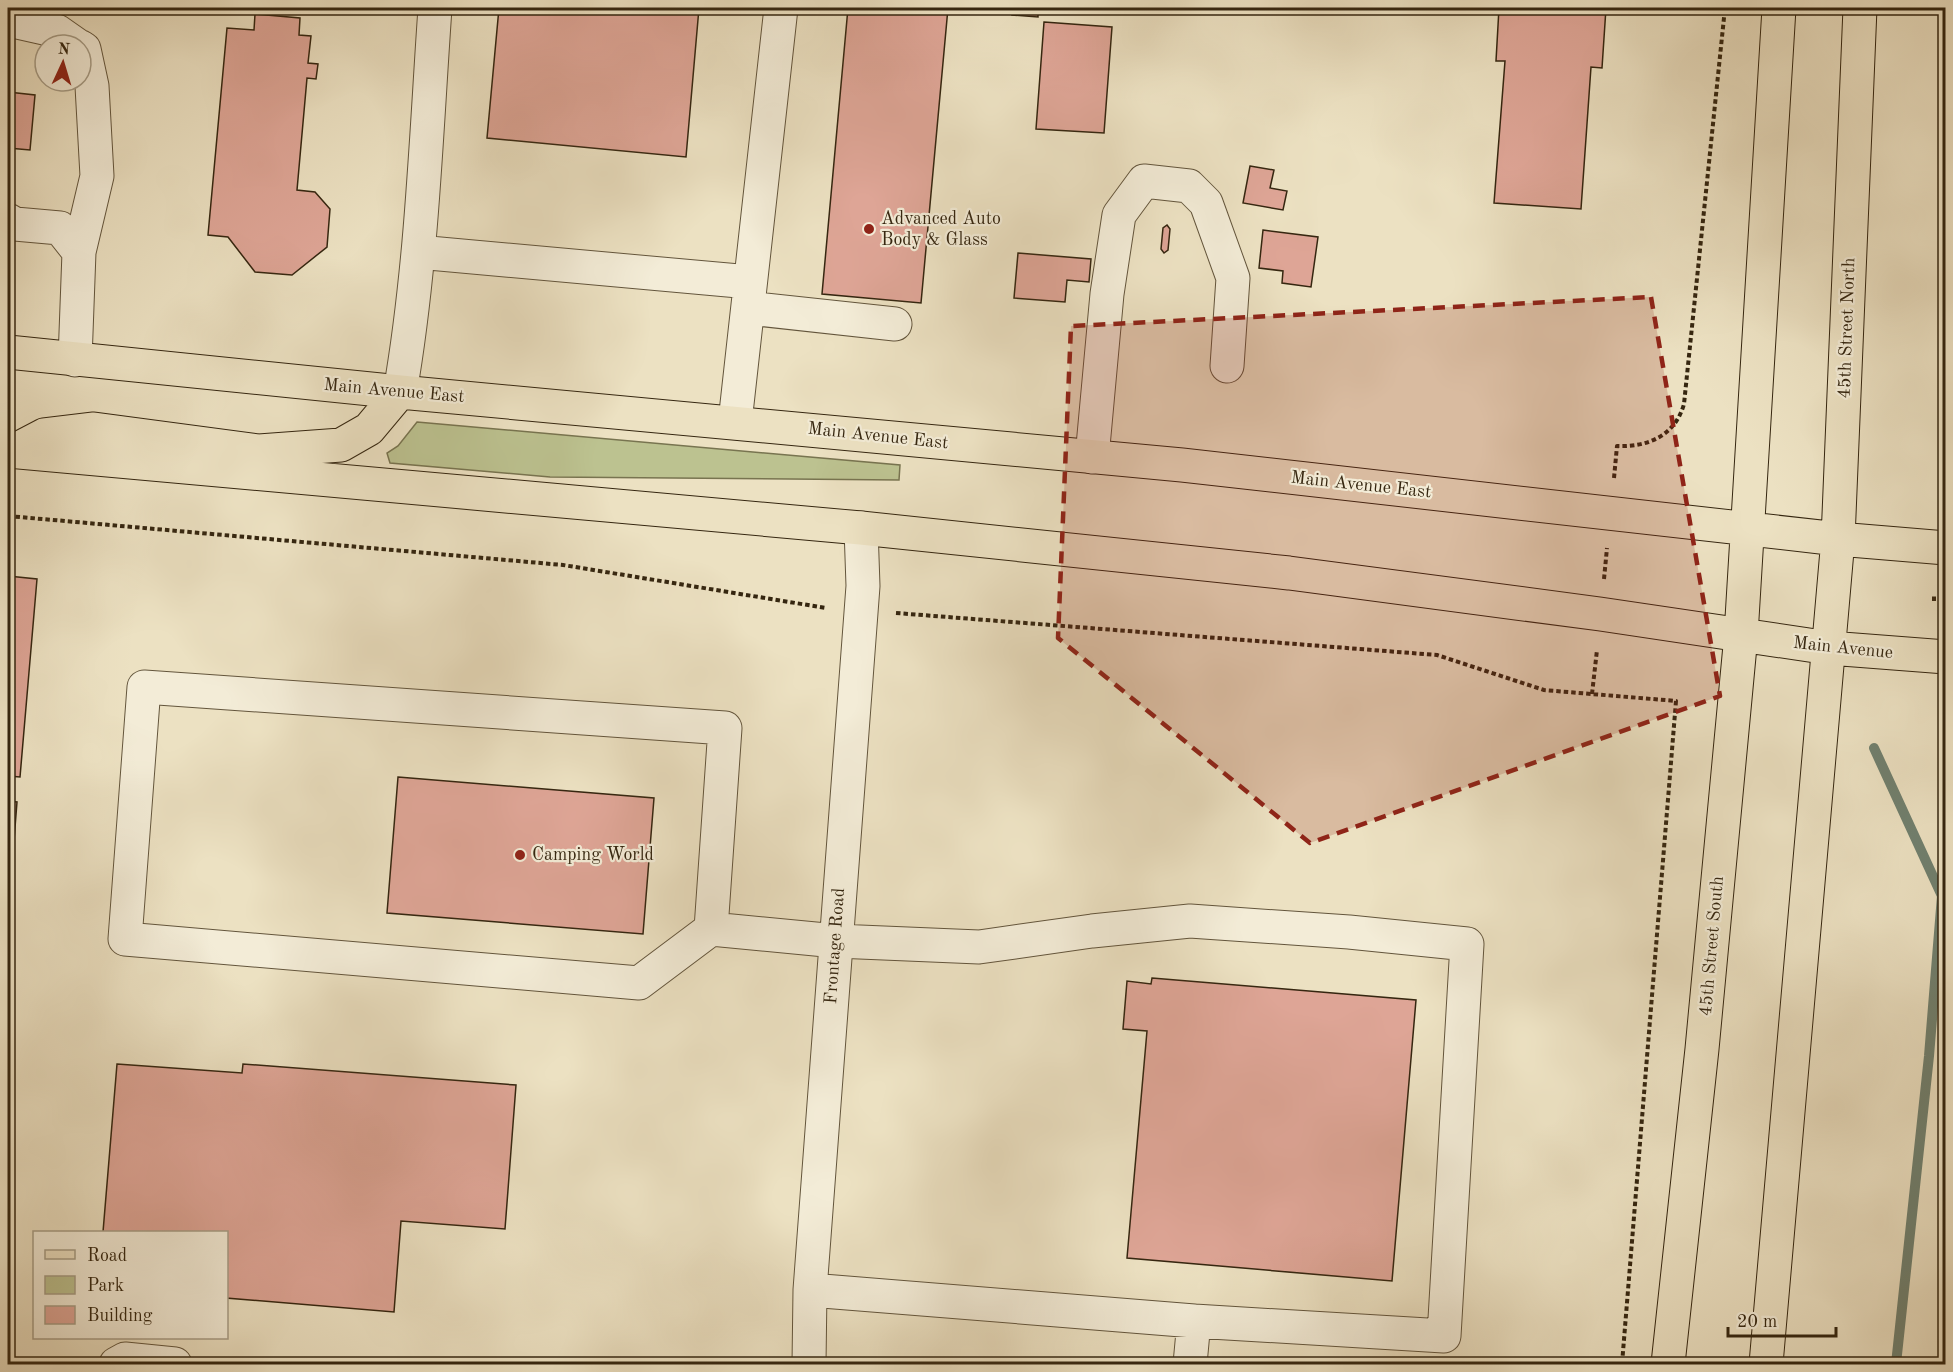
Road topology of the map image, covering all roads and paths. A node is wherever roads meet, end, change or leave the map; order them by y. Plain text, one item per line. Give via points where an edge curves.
1 (435, 8) edge
2 (780, 8) edge
3 (1725, 8) edge
4 (1779, 8) edge
5 (1860, 8) edge
6 (8, 20) edge
7 (60, 33) edge
8 (92, 93) edge
9 (8, 220) edge
10 (80, 252) junction
11 (418, 252) junction
12 (749, 295) junction
13 (895, 324) dead end
14 (8, 352) edge
15 (75, 360) junction
16 (1227, 366) dead end
17 (400, 392) junction
18 (735, 422) junction
19 (10, 451) edge
20 (1092, 457) junction
21 (1615, 465) dead end
22 (8, 516) edge
23 (1748, 527) junction
24 (861, 528) junction
25 (1838, 538) junction
26 (1946, 548) edge
27 (1934, 595) dead end
28 (1934, 601) dead end
29 (832, 608) dead end
30 (898, 613) dead end
31 (1742, 635) junction
32 (1829, 648) junction
33 (1946, 657) edge
34 (1595, 660) dead end
35 (1592, 694) junction
36 (711, 929) junction
37 (836, 940) junction
38 (810, 1290) junction
39 (1194, 1321) junction
40 (116, 1365) edge
41 (175, 1365) edge
42 (809, 1365) edge
43 (1190, 1365) edge
44 (1622, 1365) edge
45 (1668, 1365) edge
46 (1766, 1365) edge

1 - 11 street
2 - 12 street
3 - 21 path via 1684,404 1681,416 1655,441 1617,446
4 - 23 main road
5 - 25 main road, 45th Street North
6 - 7 street
8 - 10 street via 97,176
9 - 10 street via 60,228
10 - 15 street
11 - 12 street
11 - 17 street
12 - 13 street
12 - 18 street
14 - 15 main road, Main Avenue East
15 - 17 main road, Main Avenue East
16 - 20 street via 1233,278 1206,203 1189,186 1144,181 1119,215 1107,294
17 - 18 main road, Main Avenue East
17 - 19 main road via 369,429 341,445 259,451 94,429 44,435
18 - 20 main road, Main Avenue East
19 - 24 main road
20 - 23 main road, Main Avenue East
22 - 29 path via 563,565
23 - 25 main road
23 - 31 main road, 45th Street South
24 - 31 main road via 1289,573
24 - 37 street, Frontage Road via 863,586
25 - 26 main road
25 - 32 main road, 45th Street North
27 - 28 path
30 - 35 path via 1437,655 1544,690
31 - 32 main road, Main Avenue
31 - 45 main road, 45th Street South
32 - 33 main road, Main Avenue
32 - 46 main road
34 - 35 path
35 - 44 path via 1676,701
36 - 36 street via 724,728 144,687 125,939 639,983
36 - 37 street
37 - 38 street, Frontage Road
37 - 39 street via 979,948 1190,921 1467,944 1444,1336
38 - 39 street
38 - 42 street, Frontage Road
39 - 43 street
40 - 41 street via 125,1359

